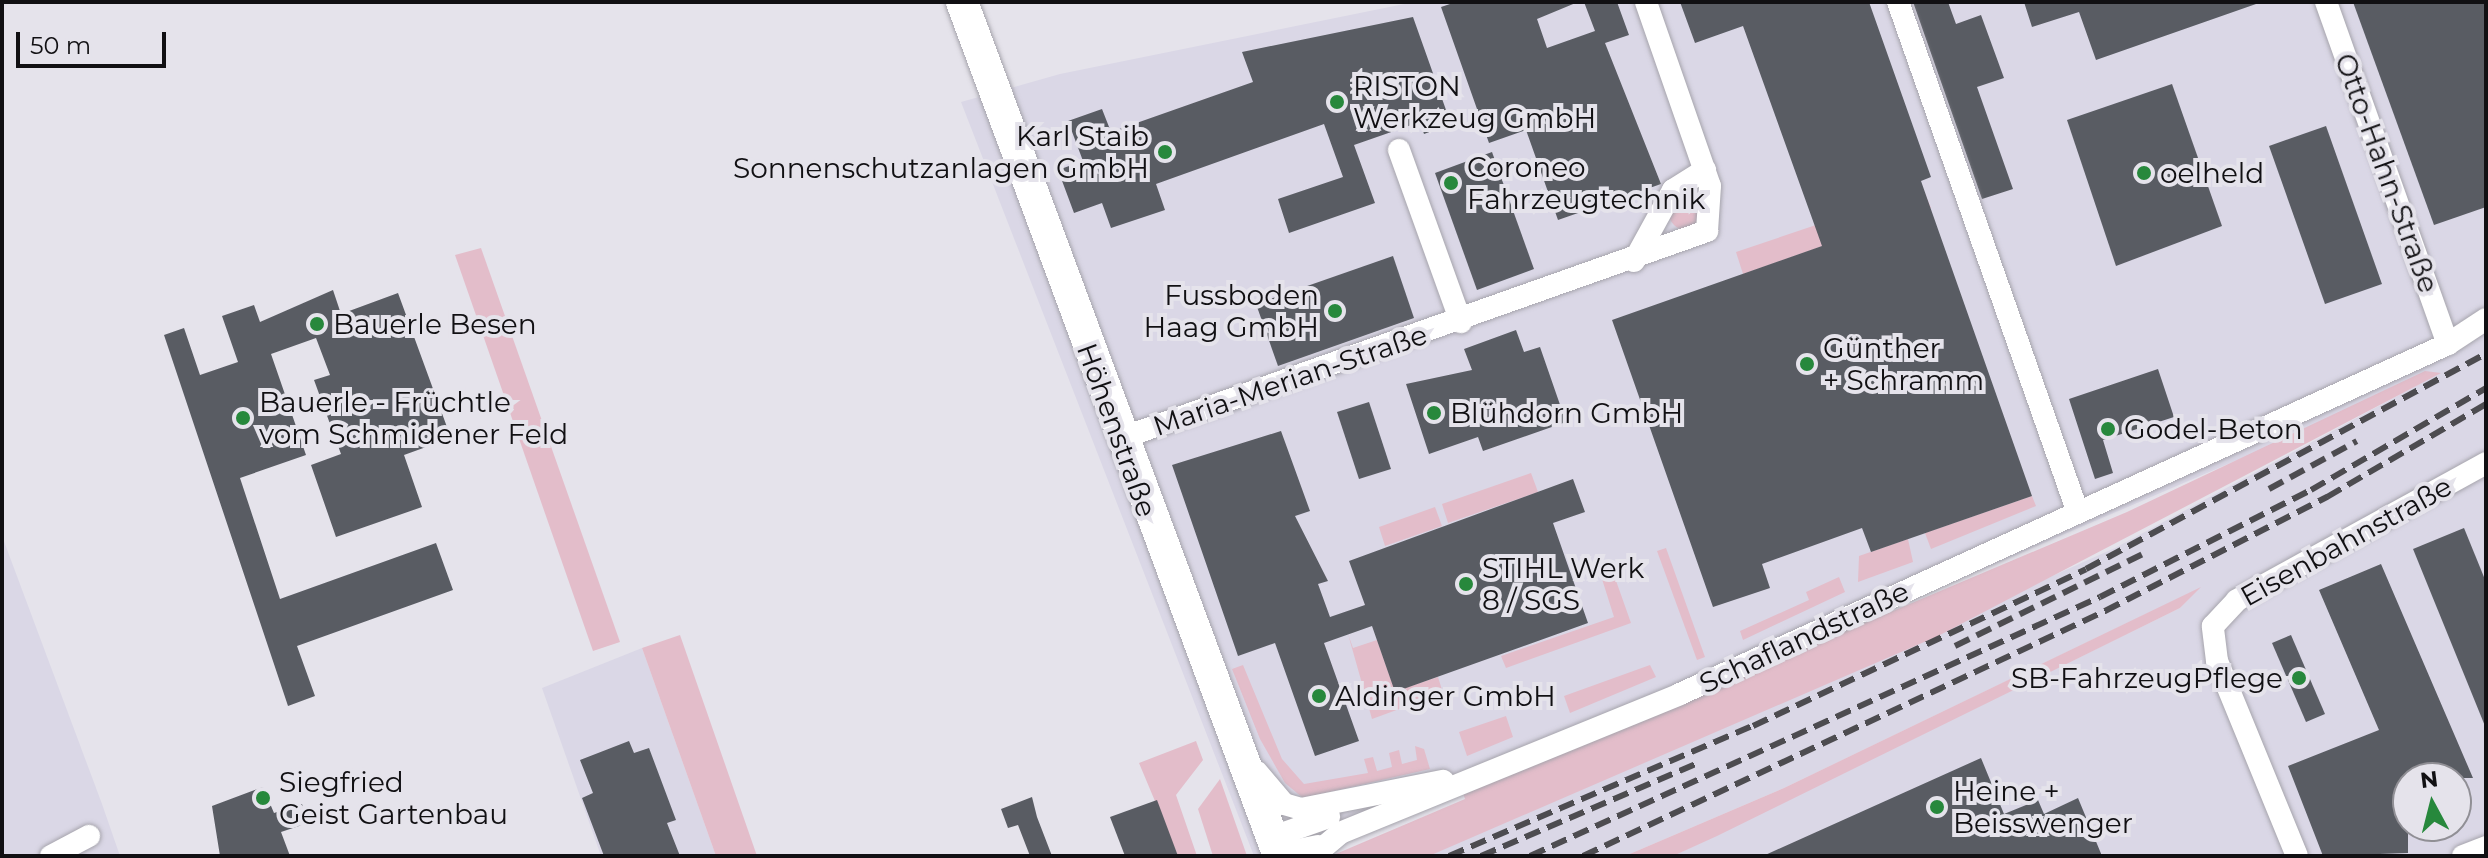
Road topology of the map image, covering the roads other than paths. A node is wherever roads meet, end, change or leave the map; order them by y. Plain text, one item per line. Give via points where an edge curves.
1 (962, 2) edge
2 (1646, 2) edge
3 (1898, 2) edge
4 (2326, 2) edge
5 (1399, 150) dead end
6 (1705, 170) junction
7 (1634, 261) junction
8 (2486, 319) edge
9 (1461, 322) junction
10 (2448, 344) junction
11 (1119, 439) junction
12 (2486, 463) edge
13 (2077, 510) junction
14 (1221, 711) junction
15 (1529, 756) junction
16 (1437, 783) junction
17 (89, 836) dead end
18 (2486, 847) edge
19 (1315, 851) edge
20 (1278, 855) edge
21 (51, 856) edge
22 (2297, 856) edge
23 (2463, 856) edge

1 - 11 main road, Höhenstraße
2 - 6 street, Maria-Merian-Straße
3 - 13 street
4 - 10 street, Otto-Hahn-Straße
5 - 9 street, Maria-Merian-Straße
6 - 7 street via 1673,190
6 - 7 street, Maria-Merian-Straße via 1714,206 1707,231
7 - 9 street, Maria-Merian-Straße
8 - 10 street, Schaflandstraße
9 - 11 street, Maria-Merian-Straße
10 - 13 street, Schaflandstraße
11 - 14 main road, Höhenstraße
12 - 22 street, Eisenbahnstraße via 2237,600 2213,626 2217,661
13 - 15 street, Schaflandstraße
14 - 16 street, Schaflandstraße via 1266,787 1284,804 1339,804
14 - 20 main road, Höhenstraße
15 - 16 street, Schaflandstraße
15 - 19 street, Schaflandstraße
16 - 20 street, Schaflandstraße via 1296,826 1284,833
17 - 21 street
18 - 23 street
19 - 20 street, Schaflandstraße

